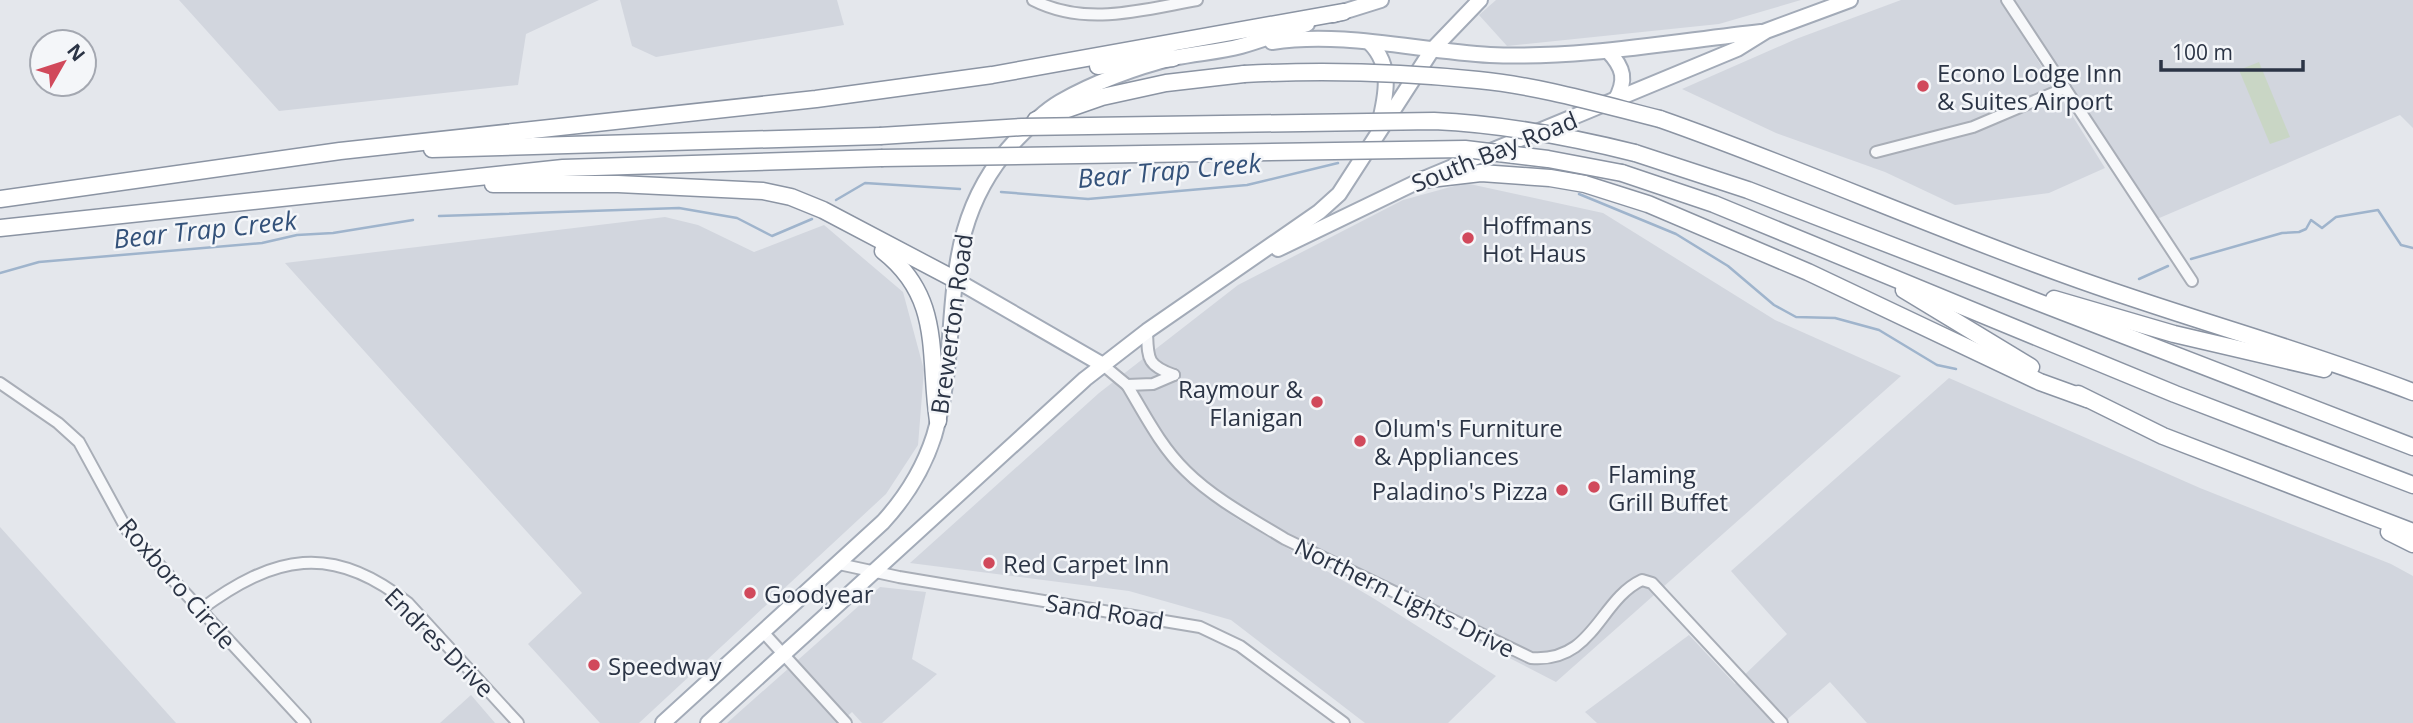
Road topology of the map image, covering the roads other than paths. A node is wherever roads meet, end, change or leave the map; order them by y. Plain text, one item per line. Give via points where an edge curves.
1 (1032, 0) edge
2 (1197, 0) edge
3 (1381, 0) edge
4 (1480, 0) edge
5 (1850, 0) edge
6 (2007, 0) edge
7 (1344, 6) edge
8 (1766, 31) junction
9 (1370, 43) junction
10 (1240, 47) junction
11 (1432, 50) junction
12 (1608, 51) junction
13 (1172, 58) junction
14 (992, 75) junction
15 (2065, 88) junction
16 (1615, 101) junction
17 (1036, 120) junction
18 (1377, 136) junction
19 (341, 151) junction
20 (1875, 152) dead end
21 (1421, 180) junction
22 (407, 185) junction
23 (0, 199) edge
24 (851, 225) junction
25 (0, 228) edge
26 (1860, 264) junction
27 (1956, 271) junction
28 (1224, 276) junction
29 (954, 279) junction
30 (2192, 281) dead end
31 (1147, 331) junction
32 (1103, 365) junction
33 (0, 383) edge
34 (1127, 385) junction
35 (2413, 395) edge
36 (2087, 399) junction
37 (937, 421) junction
38 (2413, 447) edge
39 (2413, 485) edge
40 (2318, 495) junction
41 (2413, 532) edge
42 (2413, 544) edge
43 (839, 564) junction
44 (875, 572) junction
45 (200, 610) junction
46 (764, 633) junction
47 (784, 654) junction
48 (304, 723) edge
49 (518, 723) edge
50 (663, 723) edge
51 (708, 723) edge
52 (846, 723) edge
53 (1344, 723) edge
54 (1782, 723) edge

1 - 2 street via 1054,11 1105,16
3 - 7 main road, Brewerton Road
4 - 11 main road
5 - 8 main road, South Bay Road
6 - 15 street
7 - 10 main road, Brewerton Road
7 - 14 highway
8 - 12 main road, South Bay Road
8 - 16 main road, South Bay Road via 1737,49
9 - 10 main road, South Bay Road via 1284,40
9 - 11 main road, South Bay Road
9 - 18 main road via 1385,68 1387,86
10 - 13 main road, Brewerton Road
11 - 12 main road, South Bay Road via 1526,55
11 - 18 main road
12 - 16 main road via 1624,78
13 - 14 highway
13 - 17 main road, Brewerton Road via 1095,86 1058,103
14 - 19 highway
15 - 20 street via 1973,127
15 - 30 street
16 - 21 main road, South Bay Road
17 - 29 main road, Brewerton Road via 992,169 975,199 961,235
17 - 35 highway, bridge via 1102,97 1166,83 1244,74 1319,71 1479,80 1547,91 1660,119 1751,150 2063,274 2332,361
18 - 28 main road via 1339,194
19 - 23 highway
19 - 27 highway, bridge via 880,136 1022,127 1485,123 1556,133 1634,153 1748,190
21 - 28 main road, South Bay Road
21 - 36 highway via 1480,173 1550,178 1648,204 1808,272 2040,382
22 - 24 highway via 618,184 763,191 791,197
22 - 25 highway
22 - 26 highway, bridge via 563,168 1465,149 1622,173 1714,204
24 - 29 highway
24 - 37 highway via 899,263 915,284 931,328
26 - 36 highway
26 - 39 highway via 2175,394
27 - 35 highway via 2174,334
27 - 38 highway
28 - 31 main road
29 - 32 main road
29 - 37 main road, Brewerton Road
31 - 32 main road
31 - 34 street via 1150,361 1174,375 1153,384
32 - 34 street
32 - 44 main road
33 - 45 street, Roxboro Circle via 79,442 127,530
34 - 54 street, Northern Lights Drive via 1184,469 1254,520 1531,658 1566,653 1600,623 1629,587 1642,580 1652,583
36 - 40 highway via 2163,436
37 - 43 main road, Brewerton Road via 927,454 909,487 883,522
40 - 41 highway
40 - 42 highway
43 - 44 street, Sand Road
43 - 46 main road, Brewerton Road
44 - 47 main road
44 - 53 street, Sand Road via 1199,627 1240,646
45 - 48 street, Roxboro Circle
45 - 49 street, Endres Drive via 249,576 270,568 299,563 352,569 408,603
46 - 47 street
46 - 50 main road, Brewerton Road
47 - 51 main road
47 - 52 street

